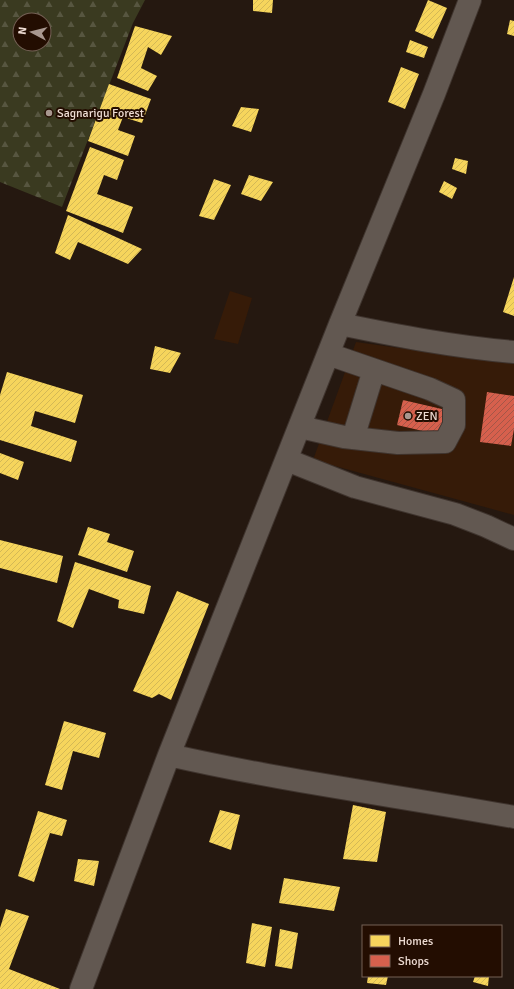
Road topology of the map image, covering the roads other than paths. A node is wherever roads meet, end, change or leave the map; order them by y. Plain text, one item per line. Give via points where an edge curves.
1 (470, 0) edge
2 (340, 324) junction
3 (514, 352) edge
4 (328, 354) junction
5 (374, 370) junction
6 (300, 427) junction
7 (353, 438) junction
8 (287, 460) junction
9 (514, 539) edge
10 (169, 755) junction
11 (514, 817) edge
12 (81, 989) edge

1 - 2 street
2 - 3 street via 402,337
2 - 4 street
4 - 5 street
4 - 6 street
5 - 7 street
5 - 7 street via 454,400 454,425 445,442 398,443
6 - 7 street
6 - 8 street
8 - 9 street via 356,487 455,514
8 - 10 street
10 - 11 street via 256,774
10 - 12 street

